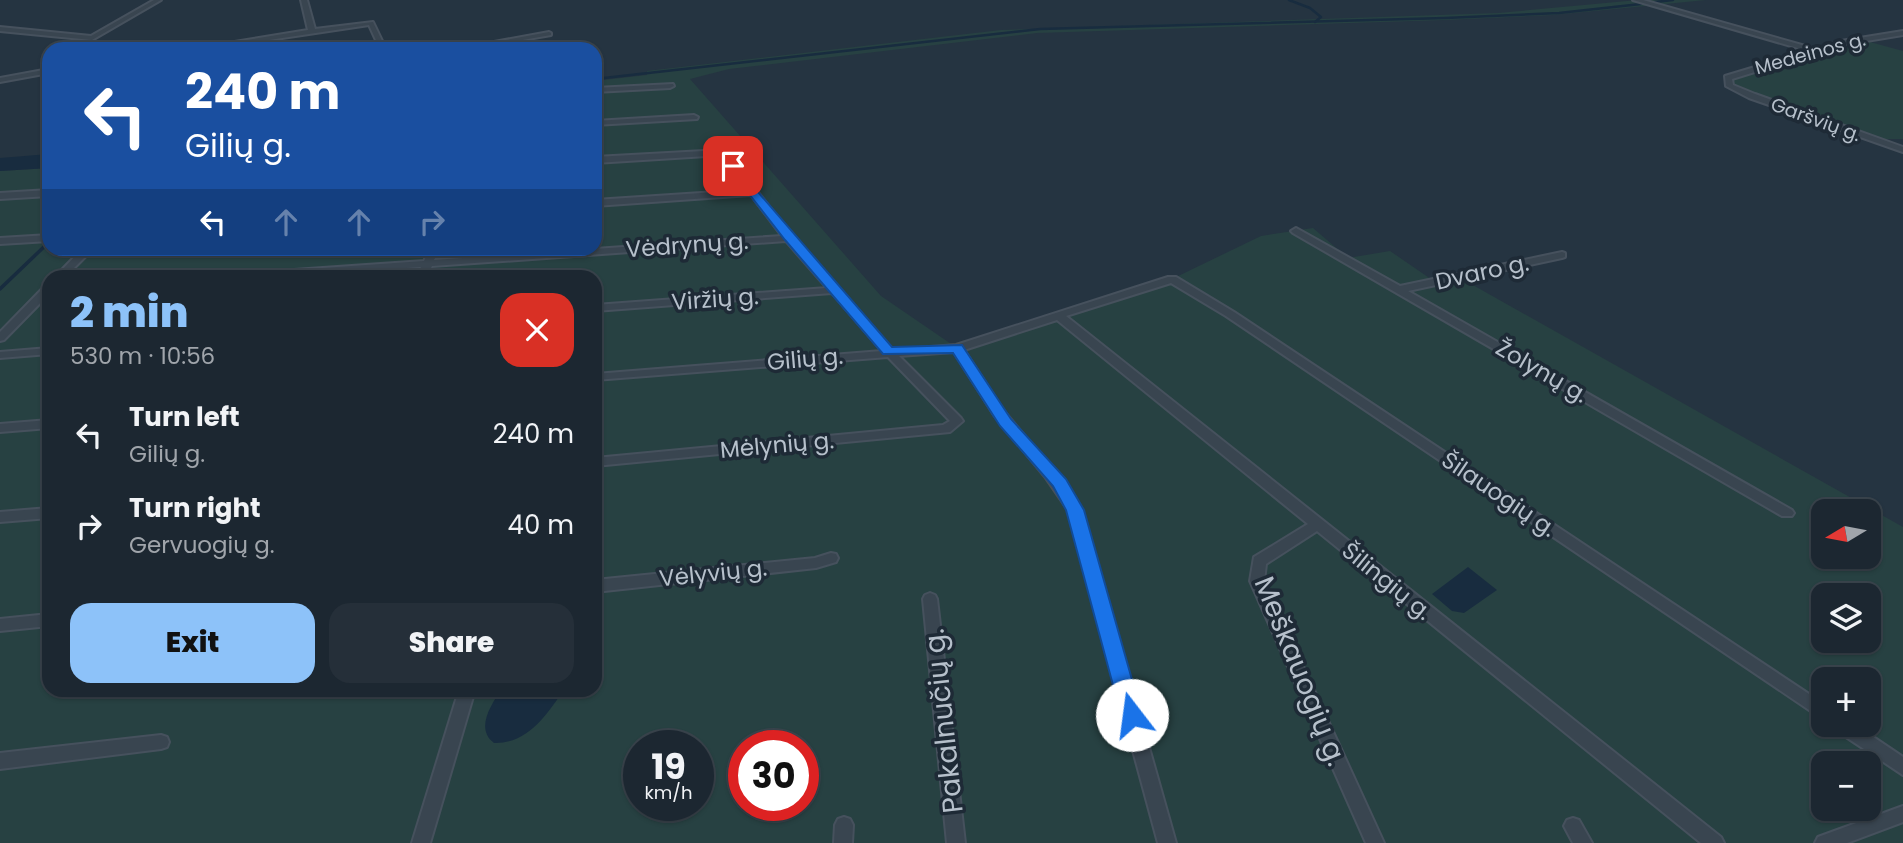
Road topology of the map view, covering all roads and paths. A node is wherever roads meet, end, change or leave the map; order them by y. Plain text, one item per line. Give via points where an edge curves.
1 (158, 0) edge
2 (304, 0) edge
3 (1636, 0) edge
4 (0, 29) edge
5 (312, 32) junction
6 (1903, 33) edge
7 (549, 34) dead end
8 (92, 38) junction
9 (95, 42) edge
10 (243, 42) edge
11 (380, 42) edge
12 (500, 42) edge
13 (1813, 50) junction
14 (42, 72) edge
15 (0, 80) edge
16 (670, 86) dead end
17 (1730, 86) joint
18 (602, 90) edge
19 (694, 117) dead end
20 (602, 123) edge
21 (1903, 150) edge
22 (704, 154) dead end
23 (602, 160) edge
24 (733, 166) dead end
25 (753, 192) junction
26 (42, 193) edge
27 (0, 196) edge
28 (602, 203) edge
29 (1296, 231) dead end
30 (42, 238) edge
31 (789, 238) junction
32 (0, 241) edge
33 (602, 251) edge
34 (1562, 255) dead end
35 (81, 256) edge
36 (432, 256) edge
37 (539, 256) edge
38 (428, 264) junction
39 (67, 270) edge
40 (339, 270) edge
41 (425, 270) edge
42 (1172, 279) joint
43 (1402, 289) junction
44 (835, 290) junction
45 (42, 296) edge
46 (602, 307) edge
47 (1060, 317) junction
48 (0, 338) edge
49 (957, 348) junction
50 (888, 351) junction
51 (42, 352) edge
52 (0, 355) edge
53 (602, 376) edge
54 (42, 425) edge
55 (0, 428) edge
56 (602, 461) edge
57 (1787, 513) dead end
58 (42, 514) edge
59 (0, 517) edge
60 (1317, 525) junction
61 (831, 558) dead end
62 (602, 585) edge
63 (930, 599) dead end
64 (42, 621) edge
65 (0, 625) edge
66 (465, 697) edge
67 (1811, 704) edge
68 (1859, 737) edge
69 (160, 742) dead end
70 (0, 761) edge
71 (1903, 767) edge
72 (1903, 814) edge
73 (1573, 826) dead end
74 (421, 843) edge
75 (956, 843) edge
76 (1167, 843) edge
77 (1375, 843) edge
78 (1583, 843) edge
79 (1715, 843) edge
80 (1824, 843) edge

1 - 8 street
2 - 5 street
3 - 13 street
4 - 8 street
5 - 10 street
5 - 11 street via 371,23
6 - 13 street, Medeinos g.
7 - 12 street
8 - 9 street
13 - 17 street, Medeinos g. via 1733,75 1728,78
14 - 15 street
16 - 18 street
17 - 21 street, Garšvių g.
19 - 20 street
22 - 23 street
24 - 25 street
25 - 28 street
25 - 31 street
26 - 27 street
29 - 43 street, Žolynų g.
30 - 32 street
31 - 33 street, Vėdrynų g.
31 - 44 street
34 - 43 street, Dvaro g.
35 - 39 street
36 - 38 street
37 - 38 street, Vėdrynų g.
38 - 40 street, Vėdrynų g.
38 - 41 street
42 - 47 street, Gilių g.
42 - 67 street, Šilauogių g.
43 - 57 street, Žolynų g.
44 - 46 street, Viržių g.
44 - 50 street
45 - 48 street
47 - 49 street, Gilių g.
47 - 60 street, Šilingių g.
49 - 50 street, Gilių g.
49 - 76 street via 984,393 1060,483 1075,510
50 - 53 street, Gilių g.
50 - 56 street, Mėlynių g. via 957,421 946,429
51 - 52 street
54 - 55 street
58 - 59 street
60 - 77 street, Meškauogių g. via 1259,561 1257,581
60 - 79 street, Šilingių g.
61 - 62 street, Vėlyvių g.
63 - 75 street, Pakalnučių g.
64 - 65 street
66 - 74 street
68 - 71 street
69 - 70 street
72 - 80 street
73 - 78 street

